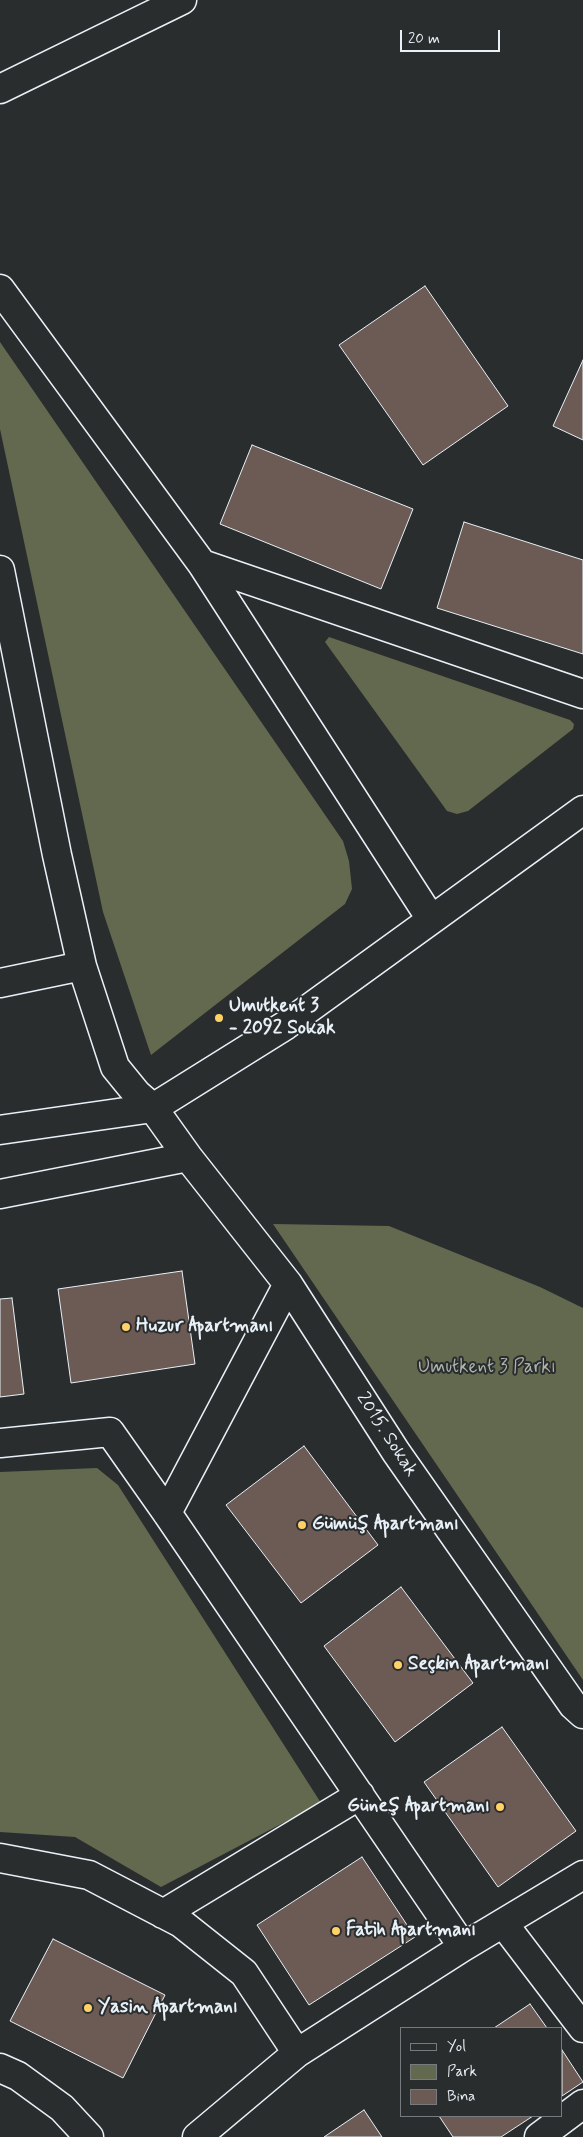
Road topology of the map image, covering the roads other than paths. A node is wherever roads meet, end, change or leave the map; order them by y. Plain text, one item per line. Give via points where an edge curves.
1 (182, 0) edge
2 (139, 10) edge
3 (0, 89) edge
4 (0, 289) edge
5 (202, 564) junction
6 (0, 570) edge
7 (583, 694) edge
8 (583, 810) edge
9 (431, 919) junction
10 (82, 966) junction
11 (0, 983) edge
12 (153, 1108) junction
13 (0, 1130) edge
14 (188, 1157) junction
15 (0, 1194) edge
16 (288, 1284) junction
17 (0, 1443) edge
18 (168, 1513) junction
19 (583, 1714) edge
20 (360, 1795) junction
21 (0, 1858) edge
22 (583, 1875) edge
23 (163, 1914) junction
24 (503, 1922) junction
25 (463, 1947) junction
26 (583, 2028) edge
27 (297, 2053) junction
28 (0, 2068) edge
29 (583, 2104) edge
30 (89, 2137) edge
31 (198, 2137) edge
32 (539, 2137) edge

1 - 2 street
2 - 3 street
4 - 5 street
5 - 7 street
5 - 9 street
6 - 10 street, 2015. Sokak
8 - 9 street
9 - 12 street via 286,1026
10 - 11 street
10 - 12 street, 2015. Sokak via 115,1067
12 - 13 street
12 - 14 street, 2015. Sokak
14 - 15 street
14 - 16 street, 2015. Sokak
16 - 18 street
16 - 19 street, 2015. Sokak via 396,1452
17 - 18 street via 110,1432
18 - 20 street
20 - 23 street
20 - 25 street
21 - 23 street via 89,1874
22 - 24 street
23 - 27 street via 181,1923 244,1973
24 - 25 street
24 - 26 street
25 - 27 street
27 - 31 street
28 - 30 street via 18,2076 62,2108
29 - 32 street

